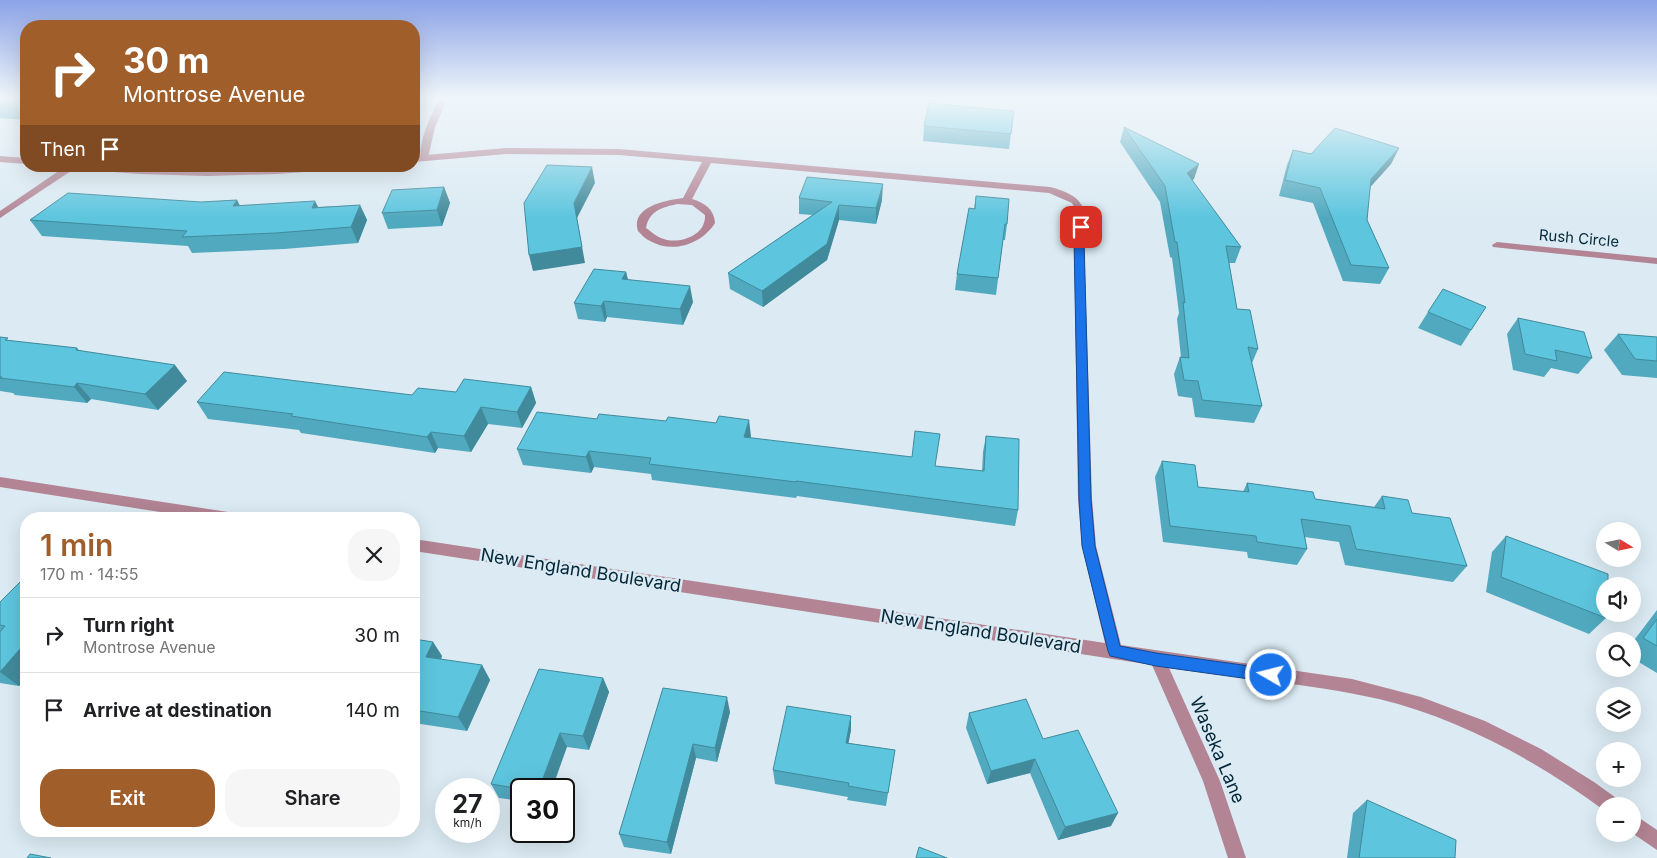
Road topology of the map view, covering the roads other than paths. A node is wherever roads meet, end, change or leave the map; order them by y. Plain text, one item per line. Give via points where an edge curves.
1 (426, 138) edge
2 (420, 155) edge
3 (420, 158) edge
4 (0, 159) edge
5 (708, 159) junction
6 (20, 161) edge
7 (63, 172) edge
8 (149, 172) edge
9 (268, 172) edge
10 (686, 201) junction
11 (0, 215) edge
12 (1497, 245) dead end
13 (1657, 261) edge
14 (0, 482) edge
15 (195, 512) edge
16 (420, 546) edge
17 (1115, 651) junction
18 (1156, 660) junction
19 (1600, 797) edge
20 (1641, 829) edge
21 (1657, 841) edge
22 (1236, 858) edge

1 - 2 street
3 - 5 street via 544,150
4 - 6 street
5 - 10 street
5 - 17 street via 1050,190 1080,205 1085,499 1089,546
7 - 11 street
8 - 9 street
10 - 10 street via 659,205 647,212 641,220 641,229 647,237 671,244 686,242 708,229 709,212
12 - 13 street, Rush Circle
14 - 15 street
16 - 17 street, New England Boulevard
17 - 18 street, New England Boulevard
18 - 19 street, New England Boulevard via 1348,686 1391,695 1443,712 1504,739
18 - 22 street, Waseka Lane via 1214,786
20 - 21 street

